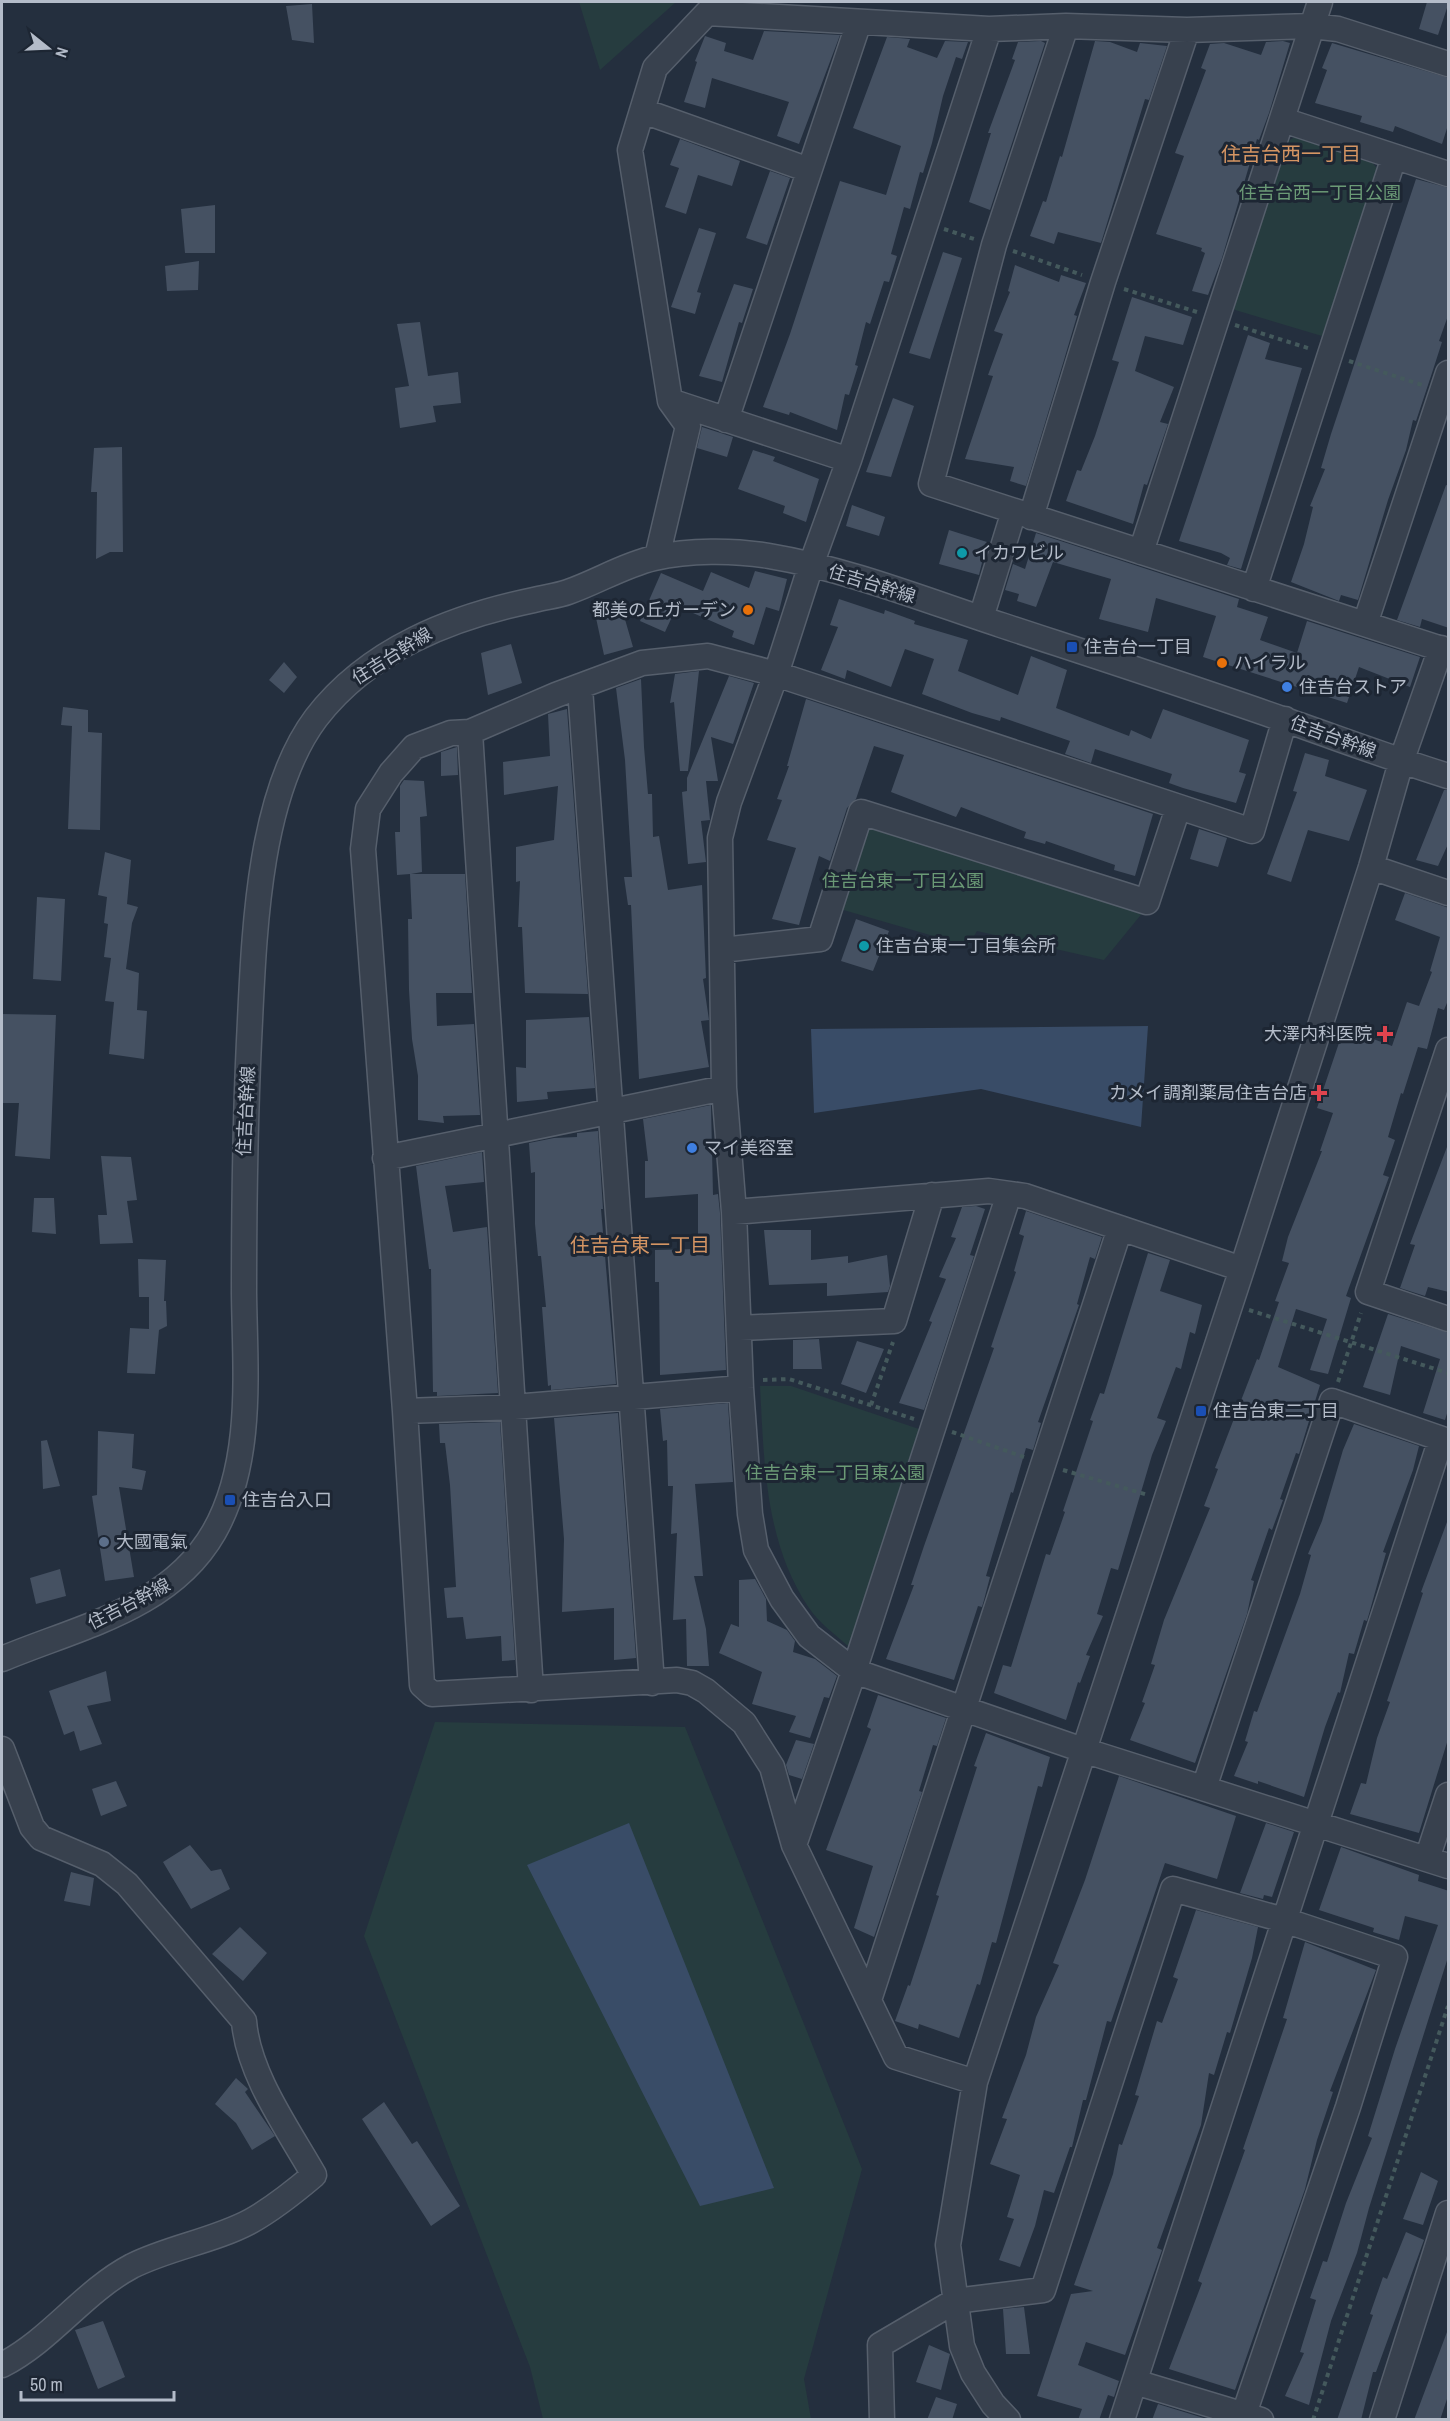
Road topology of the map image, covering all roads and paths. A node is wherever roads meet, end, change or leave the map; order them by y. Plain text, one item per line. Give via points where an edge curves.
1 (1320, 2) edge
2 (859, 22) junction
3 (1066, 26) junction
4 (1312, 27) junction
5 (989, 29) junction
6 (1187, 30) junction
7 (1449, 64) edge
8 (643, 111) junction
9 (1283, 120) junction
10 (1394, 157) junction
11 (809, 170) junction
12 (1449, 174) edge
13 (926, 224) junction
14 (994, 244) junction
15 (1449, 373) edge
16 (670, 401) junction
17 (726, 420) junction
18 (849, 460) junction
19 (1023, 514) junction
20 (1141, 552) junction
21 (657, 557) junction
22 (811, 565) junction
23 (1254, 589) junction
24 (981, 618) junction
25 (1365, 624) junction
26 (1445, 650) edge
27 (777, 674) junction
28 (580, 688) junction
29 (1285, 719) junction
30 (470, 732) junction
31 (1401, 762) junction
32 (1449, 776) edge
33 (1178, 808) junction
34 (1371, 867) junction
35 (1449, 893) edge
36 (722, 950) junction
37 (1449, 1050) edge
38 (724, 1088) junction
39 (609, 1110) junction
40 (495, 1137) junction
41 (385, 1158) junction
42 (1009, 1194) junction
43 (932, 1195) junction
44 (734, 1212) junction
45 (1120, 1228) junction
46 (1242, 1269) junction
47 (1368, 1292) junction
48 (1230, 1304) junction
49 (1449, 1319) edge
50 (894, 1321) junction
51 (739, 1328) junction
52 (1351, 1343) junction
53 (1449, 1373) edge
54 (741, 1385) junction
55 (631, 1398) junction
56 (1332, 1401) junction
57 (871, 1405) junction
58 (514, 1407) junction
59 (405, 1411) junction
60 (934, 1426) junction
61 (1445, 1440) edge
62 (2, 1659) edge
63 (854, 1671) junction
64 (652, 1683) junction
65 (531, 1690) junction
66 (964, 1709) junction
67 (2, 1749) edge
68 (1083, 1750) junction
69 (1204, 1788) junction
70 (1449, 1795) edge
71 (1314, 1824) junction
72 (794, 1845) junction
73 (1438, 1863) edge
74 (1284, 1920) junction
75 (869, 2000) junction
76 (1449, 2006) edge
77 (975, 2082) junction
78 (1449, 2213) edge
79 (955, 2301) junction
80 (2, 2365) edge
81 (1135, 2382) junction
82 (1252, 2417) edge
83 (882, 2420) edge
84 (1008, 2420) edge
85 (1122, 2420) edge
86 (1313, 2420) edge
87 (1382, 2420) edge

1 - 4 street
2 - 5 street
2 - 8 street via 707,13 655,68
2 - 11 street
3 - 5 street
3 - 6 street
3 - 14 street
4 - 6 street
4 - 7 street via 1338,29
4 - 9 street
5 - 13 street
6 - 19 street
8 - 11 street
8 - 16 street via 630,150
9 - 10 street
9 - 20 street
10 - 12 street
10 - 23 street
11 - 17 street
13 - 14 path
13 - 18 street
14 - 19 street via 931,484
15 - 25 street
16 - 17 street
16 - 21 street via 688,426
17 - 18 street
18 - 22 street
19 - 20 street
19 - 24 street
20 - 23 street
21 - 22 street, 住吉台幹線 via 697,552 764,555
21 - 62 street, 住吉台幹線 via 567,592 440,626 367,668 341,690 299,743 284,778 264,859 256,931 243,1171 244,1411 232,1490 215,1531 193,1562 170,1584 101,1621
22 - 24 street, 住吉台幹線
22 - 27 street
23 - 25 street
24 - 29 street, 住吉台幹線
25 - 26 street
26 - 31 street
27 - 28 street via 708,656 642,663
27 - 33 street
27 - 36 street via 729,802 720,838
28 - 30 street
28 - 39 street
29 - 31 street, 住吉台幹線
29 - 33 street via 1252,831
30 - 40 street
30 - 41 street via 414,747 368,809 363,849
31 - 32 street, 住吉台幹線
31 - 34 street
33 - 36 street via 1148,902 861,812 820,939
34 - 35 street
34 - 46 street
36 - 38 street
37 - 47 street
38 - 39 street
38 - 44 street
39 - 40 street
39 - 55 street
40 - 41 street
40 - 58 street
41 - 59 street
42 - 43 street via 988,1191
42 - 45 street
42 - 60 street
43 - 44 street
43 - 50 street
44 - 51 street
45 - 46 street
45 - 66 street
46 - 48 street
47 - 49 street
47 - 52 path
48 - 52 path
48 - 68 street
50 - 51 street
50 - 57 path via 895,1338
51 - 54 street
52 - 53 path
52 - 56 path
54 - 55 street
54 - 57 path via 789,1378
54 - 63 street via 756,1550 782,1599 809,1636
55 - 58 street
55 - 64 street
56 - 61 street
56 - 69 street
57 - 60 path
58 - 59 street
58 - 65 street
59 - 65 street via 422,1685 432,1694
60 - 63 street
61 - 71 street
63 - 66 street
63 - 72 street
64 - 65 street
64 - 72 street via 692,1683 744,1723 772,1767
66 - 68 street
66 - 75 street
67 - 80 street via 32,1827 41,1838 102,1864 127,1884 244,2021 257,2072 314,2175 290,2197 250,2221 133,2266 95,2290 46,2335
68 - 69 street
68 - 77 street
69 - 71 street
70 - 73 street
71 - 73 street
71 - 74 street
72 - 75 street
74 - 79 street via 1173,1889 1043,2290
74 - 81 street
74 - 82 street via 1395,1957
75 - 77 street via 896,2057
76 - 86 path
77 - 79 street via 948,2245
78 - 87 street
79 - 83 street via 880,2346
79 - 84 street via 962,2346 973,2373
81 - 82 street
81 - 85 street

